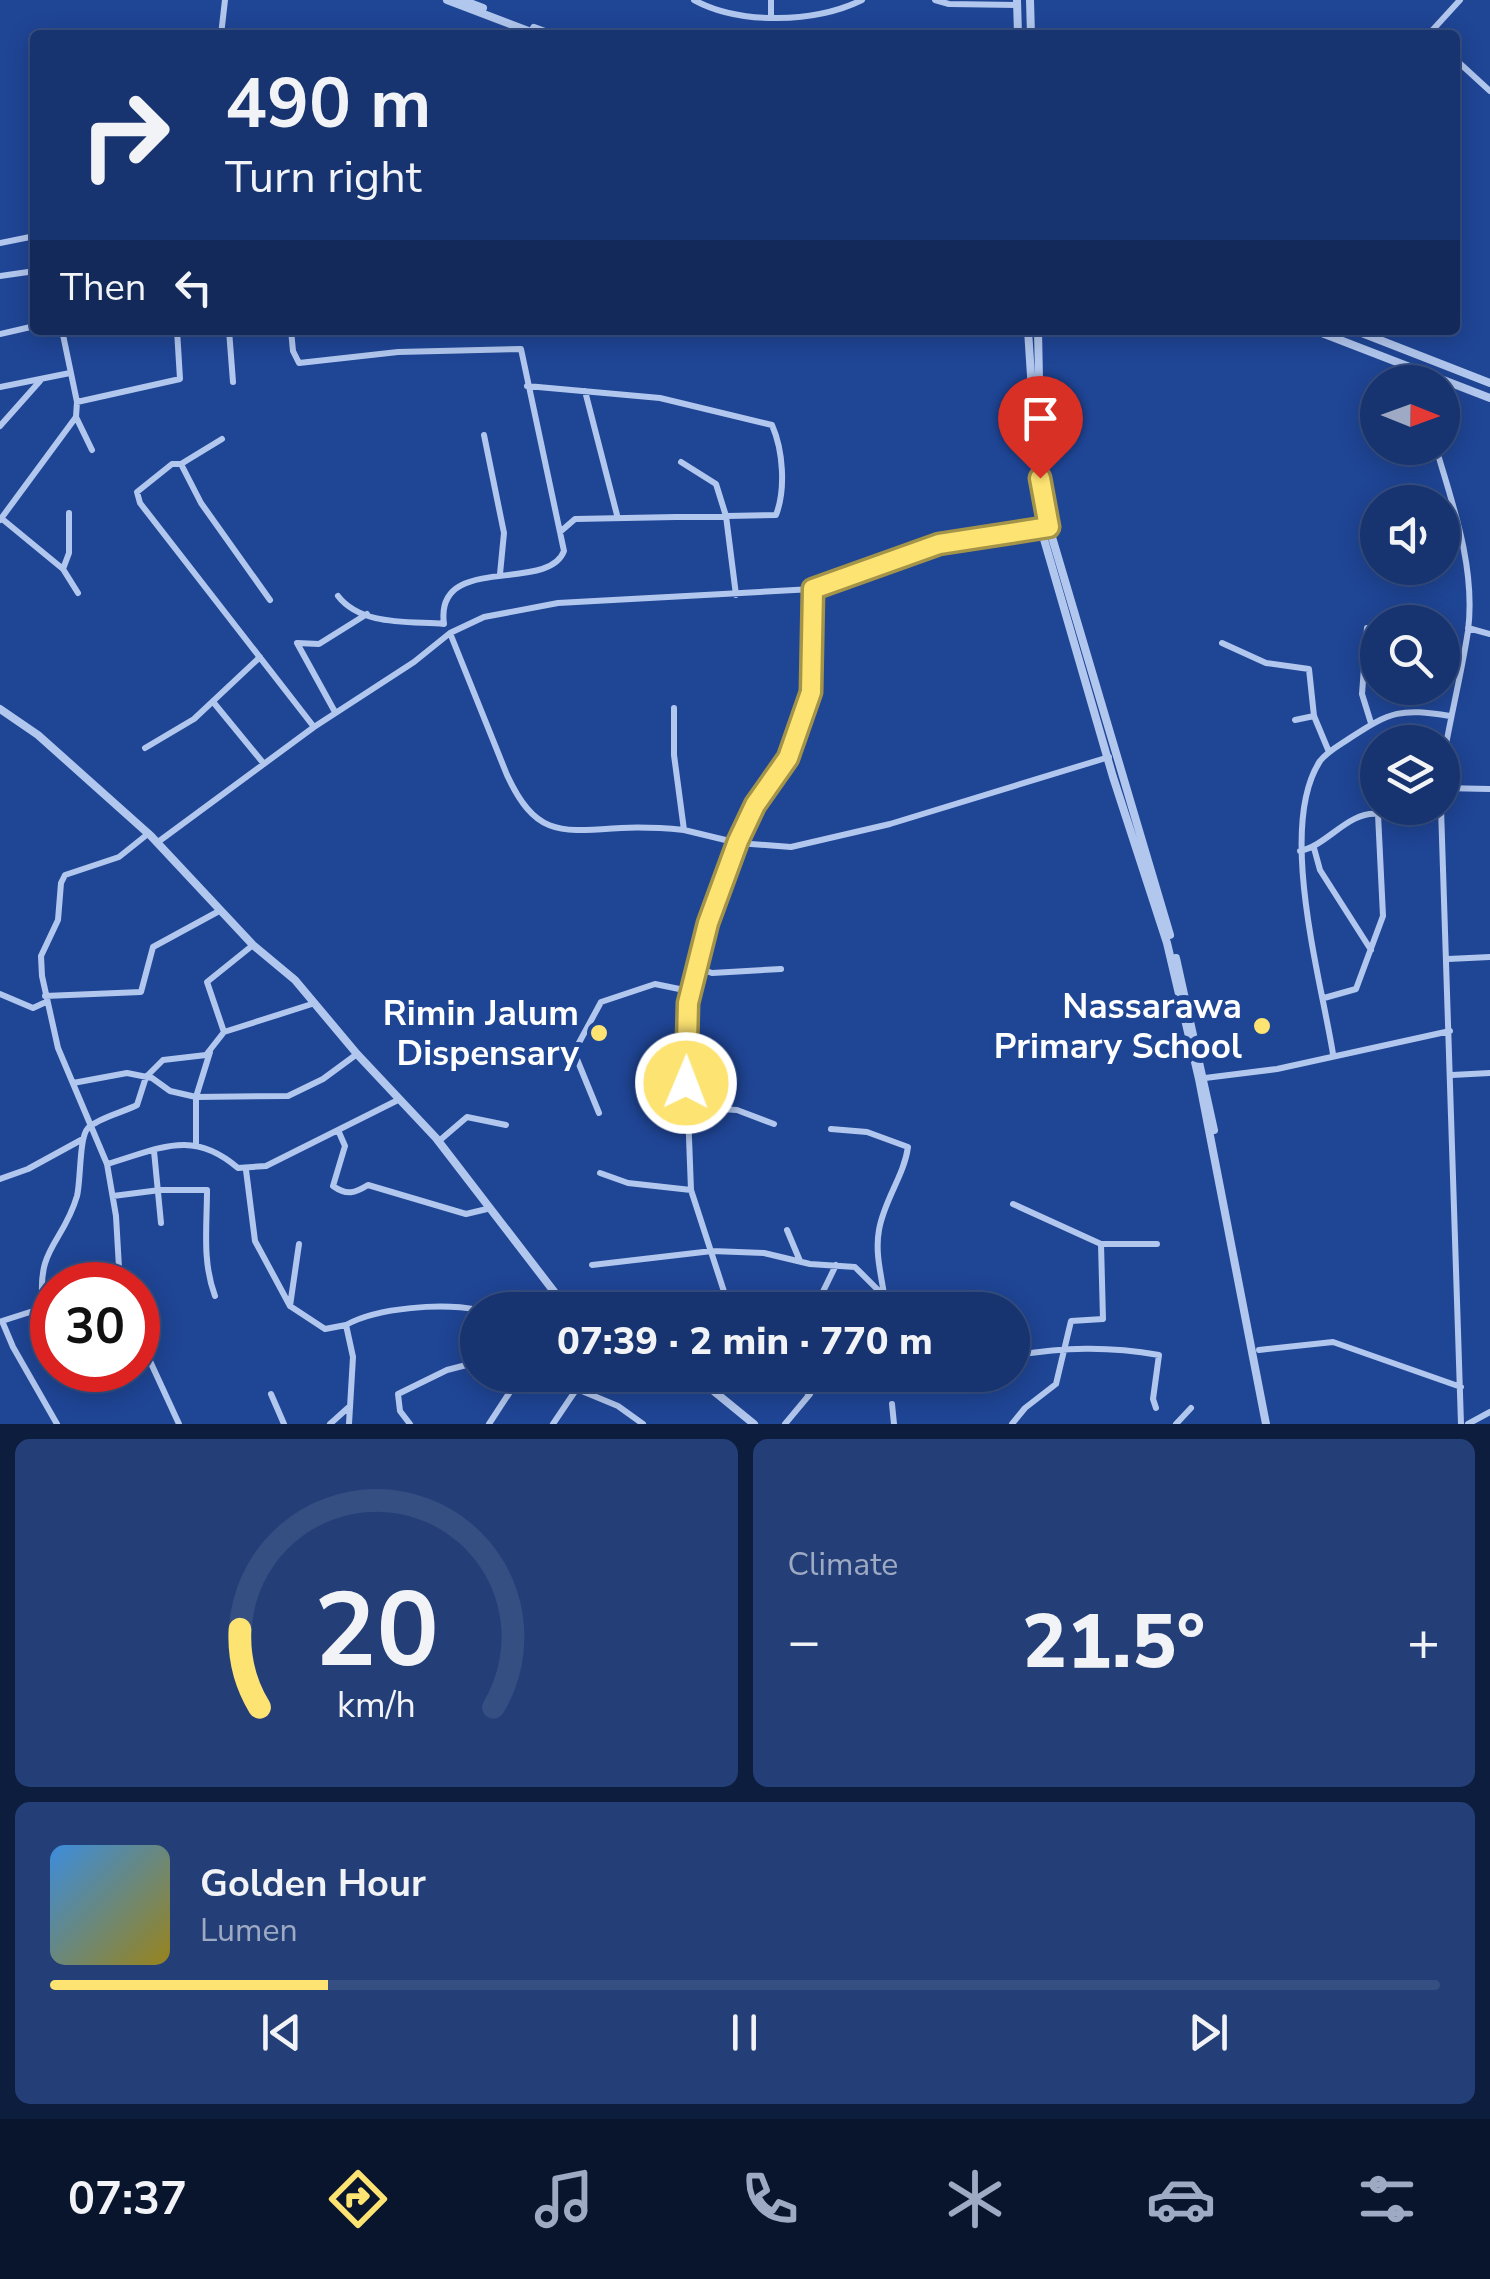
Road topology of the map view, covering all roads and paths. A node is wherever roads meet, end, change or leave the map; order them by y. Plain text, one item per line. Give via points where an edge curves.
1 (225, 0) edge
2 (447, 0) edge
3 (462, 0) edge
4 (694, 0) edge
5 (771, 0) edge
6 (862, 0) edge
7 (935, 0) edge
8 (1030, 0) edge
9 (1460, 0) edge
10 (1017, 3) edge
11 (771, 16) junction
12 (222, 30) edge
13 (526, 30) edge
14 (540, 30) edge
15 (1018, 30) edge
16 (1031, 30) edge
17 (1433, 30) edge
18 (1460, 64) edge
19 (1490, 91) edge
20 (30, 237) edge
21 (0, 243) edge
22 (30, 272) edge
23 (0, 276) edge
24 (30, 327) edge
25 (0, 334) edge
26 (63, 335) edge
27 (176, 335) edge
28 (228, 335) edge
29 (291, 335) edge
30 (1028, 335) edge
31 (1038, 335) edge
32 (1327, 335) edge
33 (1367, 335) edge
34 (1402, 365) edge
35 (70, 374) junction
36 (41, 380) junction
37 (233, 382) dead end
38 (1490, 383) edge
39 (527, 386) junction
40 (0, 387) edge
41 (1460, 387) edge
42 (585, 391) junction
43 (1490, 398) edge
44 (77, 402) junction
45 (76, 418) junction
46 (0, 426) edge
47 (484, 435) dead end
48 (222, 439) dead end
49 (92, 450) dead end
50 (681, 462) dead end
51 (181, 464) junction
52 (1440, 465) edge
53 (68, 513) dead end
54 (618, 516) junction
55 (726, 516) junction
56 (1, 517) edge
57 (1045, 528) junction
58 (560, 532) junction
59 (63, 569) junction
60 (500, 574) junction
61 (813, 589) junction
62 (78, 593) dead end
63 (736, 595) junction
64 (338, 596) dead end
65 (270, 600) dead end
66 (368, 614) junction
67 (1468, 628) junction
68 (450, 632) junction
69 (1490, 634) edge
70 (1222, 643) dead end
71 (260, 658) junction
72 (214, 703) junction
73 (1366, 705) edge
74 (674, 708) dead end
75 (0, 709) edge
76 (335, 712) junction
77 (1314, 716) junction
78 (1450, 716) junction
79 (1295, 720) dead end
80 (1371, 722) junction
81 (1449, 725) edge
82 (314, 727) junction
83 (145, 748) dead end
84 (1329, 752) junction
85 (1111, 756) junction
86 (264, 764) junction
87 (1460, 788) edge
88 (1490, 788) edge
89 (1442, 825) edge
90 (684, 830) junction
91 (149, 833) junction
92 (158, 842) junction
93 (738, 842) junction
94 (1314, 848) junction
95 (1300, 850) junction
96 (221, 910) junction
97 (253, 945) junction
98 (1371, 950) junction
99 (1490, 957) edge
100 (1448, 959) junction
101 (695, 967) junction
102 (781, 969) dead end
103 (689, 991) junction
104 (0, 994) edge
105 (1324, 998) junction
106 (46, 999) junction
107 (314, 1003) junction
108 (1450, 1031) junction
109 (224, 1032) junction
110 (212, 1046) junction
111 (357, 1054) junction
112 (1333, 1054) junction
113 (1490, 1073) edge
114 (1452, 1075) junction
115 (146, 1077) junction
116 (1205, 1078) junction
117 (72, 1083) junction
118 (196, 1096) junction
119 (401, 1098) junction
120 (687, 1107) junction
121 (600, 1113) dead end
122 (774, 1124) dead end
123 (506, 1125) dead end
124 (88, 1126) junction
125 (832, 1129) dead end
126 (338, 1130) junction
127 (81, 1140) junction
128 (438, 1141) junction
129 (196, 1144) junction
130 (154, 1150) junction
131 (107, 1164) junction
132 (246, 1170) junction
133 (600, 1172) dead end
134 (0, 1179) edge
135 (160, 1190) junction
136 (691, 1190) junction
137 (113, 1196) junction
138 (1013, 1204) dead end
139 (487, 1209) junction
140 (161, 1222) dead end
141 (787, 1230) dead end
142 (300, 1244) dead end
143 (1101, 1244) junction
144 (1157, 1244) dead end
145 (712, 1251) junction
146 (43, 1262) edge
147 (118, 1262) edge
148 (800, 1262) junction
149 (592, 1265) dead end
150 (836, 1265) junction
151 (554, 1292) edge
152 (725, 1292) edge
153 (823, 1292) edge
154 (879, 1292) edge
155 (884, 1292) edge
156 (215, 1296) dead end
157 (290, 1306) junction
158 (460, 1307) edge
159 (30, 1312) edge
160 (1, 1322) edge
161 (346, 1325) junction
162 (1062, 1348) junction
163 (1259, 1350) junction
164 (1030, 1353) edge
165 (460, 1367) edge
166 (160, 1383) edge
167 (1461, 1386) junction
168 (509, 1392) edge
169 (576, 1392) edge
170 (585, 1392) edge
171 (715, 1392) edge
172 (807, 1392) edge
173 (270, 1394) dead end
174 (810, 1394) joint
175 (892, 1404) dead end
176 (350, 1406) junction
177 (1156, 1408) dead end
178 (1191, 1408) dead end
179 (1490, 1412) edge
180 (57, 1424) edge
181 (179, 1424) edge
182 (284, 1424) edge
183 (330, 1424) edge
184 (349, 1424) edge
185 (410, 1424) edge
186 (489, 1424) edge
187 (553, 1424) edge
188 (643, 1424) edge
189 (754, 1424) edge
190 (785, 1424) edge
191 (894, 1424) edge
192 (1012, 1424) edge
193 (1176, 1424) edge
194 (1268, 1424) edge
195 (1465, 1424) edge

1 - 12 street
2 - 13 street
3 - 14 street
4 - 11 street via 722,11
5 - 11 street
6 - 11 street via 804,16
7 - 10 street
8 - 16 street
9 - 17 street
10 - 15 street
18 - 19 street
20 - 21 street
22 - 23 street
24 - 25 street
26 - 35 street
27 - 44 street via 180,379
28 - 37 street
29 - 39 street via 299,363 520,349
30 - 57 street
31 - 57 street
32 - 34 street
33 - 38 street
35 - 36 street
35 - 44 street
36 - 40 street
36 - 46 street
39 - 42 street
39 - 58 street
41 - 43 street
42 - 54 street
42 - 55 street via 660,398 772,425 783,495 776,515
44 - 45 street
45 - 49 street
45 - 56 street
47 - 60 street via 504,533
48 - 51 street
50 - 55 street via 716,484
51 - 65 street via 200,503
51 - 71 street via 139,487 140,503
52 - 67 street via 1468,584
53 - 59 street
54 - 55 street
54 - 58 street via 575,519
55 - 63 street
56 - 59 street
57 - 61 street via 939,544
57 - 85 street
58 - 60 street via 560,562
59 - 62 street
60 - 66 street via 453,590 444,602 444,624
61 - 63 street
61 - 93 street via 811,692 788,758
63 - 68 street via 530,606
64 - 66 street
66 - 76 street via 319,644 297,643
67 - 69 street
67 - 78 street
68 - 76 street
68 - 90 street via 507,775 538,820 576,832
70 - 77 street via 1266,663 1309,670
71 - 72 street
71 - 82 street
72 - 83 street
72 - 86 street
73 - 80 street
74 - 90 street
75 - 91 street
76 - 82 street
77 - 79 street
77 - 84 street
78 - 80 street via 1407,709
78 - 81 street
80 - 84 street
82 - 86 street
84 - 95 street via 1306,793
85 - 93 street via 791,847
85 - 116 street via 1172,942
85 - 194 street via 1199,1079
86 - 92 street
87 - 88 street
89 - 100 street
90 - 93 street
91 - 92 street
91 - 106 street via 119,857 60,882 58,920 41,956
92 - 96 street
93 - 101 street
94 - 95 street
94 - 98 street via 1320,870
94 - 98 street via 1354,820 1378,814 1383,916
95 - 105 street
96 - 97 street
96 - 106 street via 153,947 141,992
97 - 107 street
97 - 109 street via 207,982
98 - 105 street via 1356,988
99 - 100 street
100 - 108 street
101 - 102 street via 712,973
101 - 103 street
103 - 120 street
103 - 121 street via 655,984 601,1002 574,1052
104 - 106 street via 33,1008
105 - 112 street
106 - 117 street
107 - 109 street
107 - 111 street
108 - 112 street
108 - 114 street
109 - 110 street
110 - 115 street via 206,1055 163,1060
110 - 118 street
111 - 118 street via 288,1096
111 - 119 street
112 - 116 street
113 - 114 street
114 - 167 street
115 - 117 street via 110,1074
115 - 118 street
115 - 124 street via 138,1105
116 - 163 street
117 - 124 street
118 - 129 street
119 - 126 street
119 - 128 street
120 - 122 street via 738,1110
120 - 136 street
123 - 128 street via 468,1117
124 - 127 street
124 - 131 street
125 - 155 street via 908,1146 878,1229
126 - 132 street
126 - 139 street via 345,1146 333,1186 342,1192 368,1185 466,1214
127 - 134 street
127 - 146 street via 77,1195
128 - 139 street
129 - 130 street
129 - 132 street
130 - 131 street
130 - 135 street
131 - 137 street
132 - 157 street via 255,1241
133 - 136 street via 628,1183
135 - 137 street
135 - 140 street
135 - 156 street via 207,1190 204,1258
136 - 145 street
137 - 147 street
138 - 143 street
139 - 151 street
141 - 148 street
142 - 157 street
143 - 144 street
143 - 162 street via 1103,1319 1071,1321
145 - 148 street
145 - 149 street
145 - 152 street
148 - 150 street
150 - 153 street
150 - 154 street via 855,1267
157 - 161 street via 326,1328
158 - 161 street via 421,1307
159 - 160 street
160 - 180 street
161 - 176 street via 353,1357
162 - 164 street
162 - 177 street via 1160,1355
162 - 192 street via 1056,1384
163 - 167 street via 1333,1342
163 - 194 street
165 - 185 street via 398,1394
166 - 181 street
167 - 195 street
168 - 186 street
169 - 187 street
170 - 188 street
171 - 189 street
172 - 174 street
173 - 182 street
174 - 190 street
175 - 191 street
176 - 183 street
176 - 184 street
178 - 193 street
179 - 195 street

